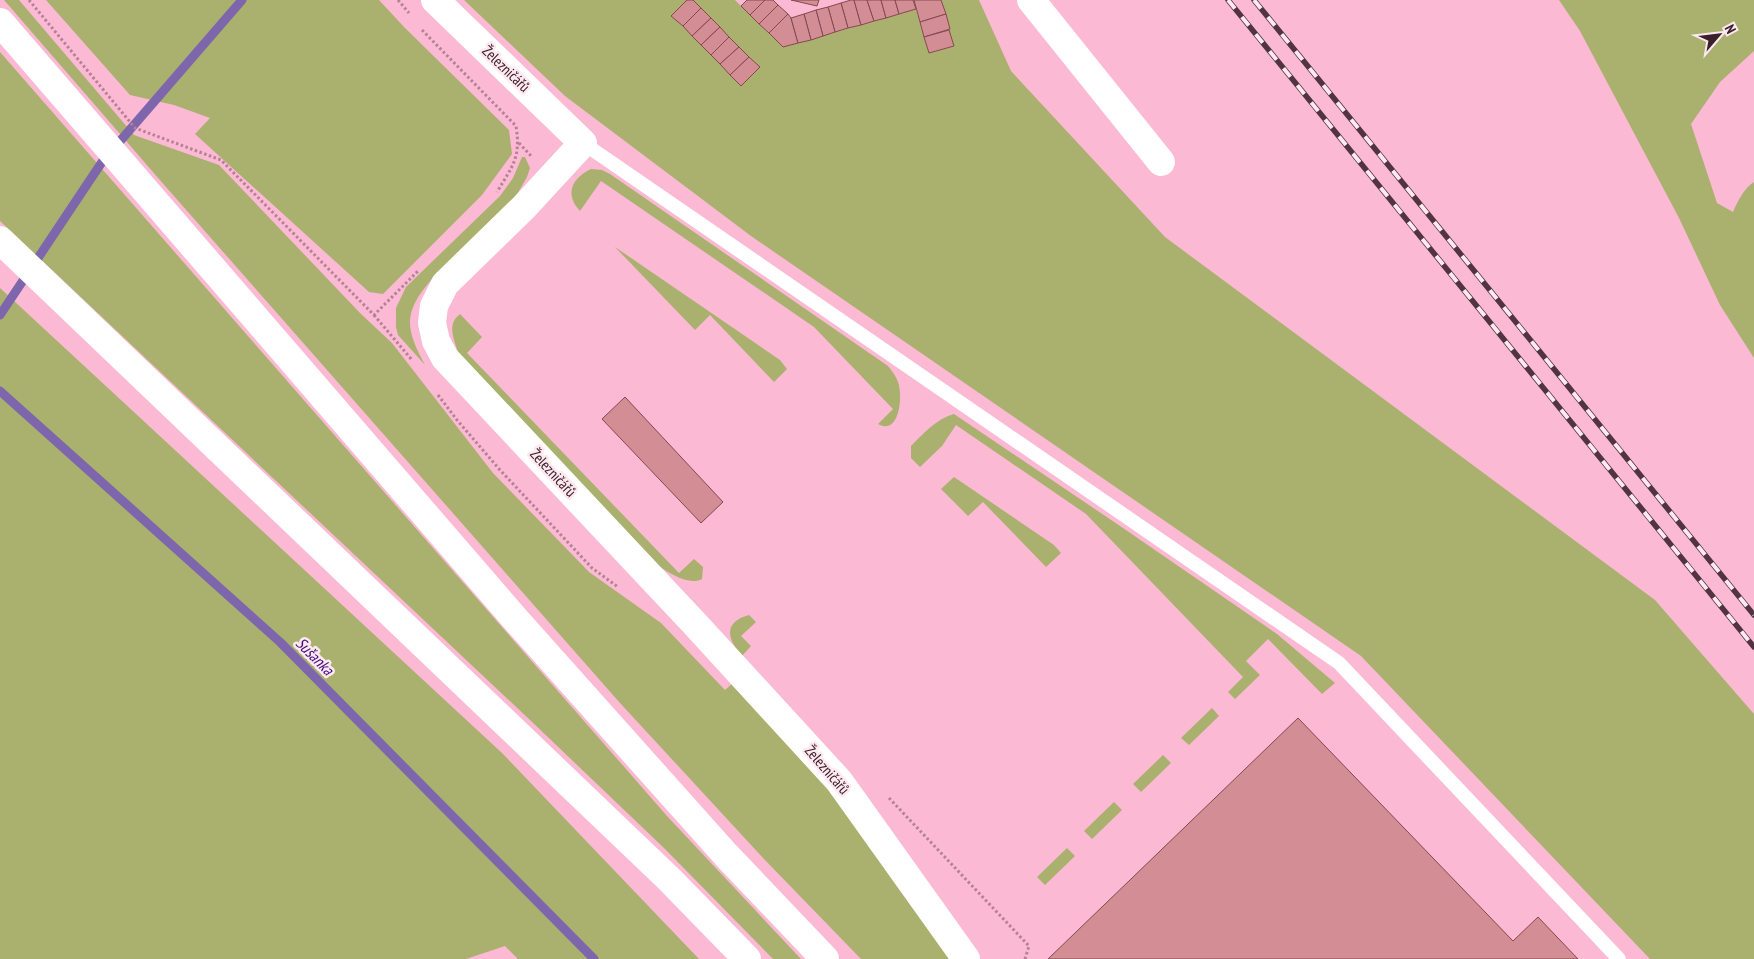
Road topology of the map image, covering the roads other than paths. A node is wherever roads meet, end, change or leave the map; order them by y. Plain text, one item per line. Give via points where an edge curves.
1 (435, 0) edge
2 (1032, 0) edge
3 (0, 22) edge
4 (582, 143) junction
5 (1161, 162) dead end
6 (0, 240) edge
7 (747, 959) edge
8 (825, 959) edge
9 (966, 959) edge
10 (1618, 959) edge

1 - 4 main road, Železničářů
2 - 5 main road
3 - 8 main road via 516,620 726,855
4 - 9 main road, Železničářů via 524,207 446,284 434,306 432,323 436,341 445,358 839,781
4 - 10 lane via 1339,663
6 - 7 main road via 669,879

